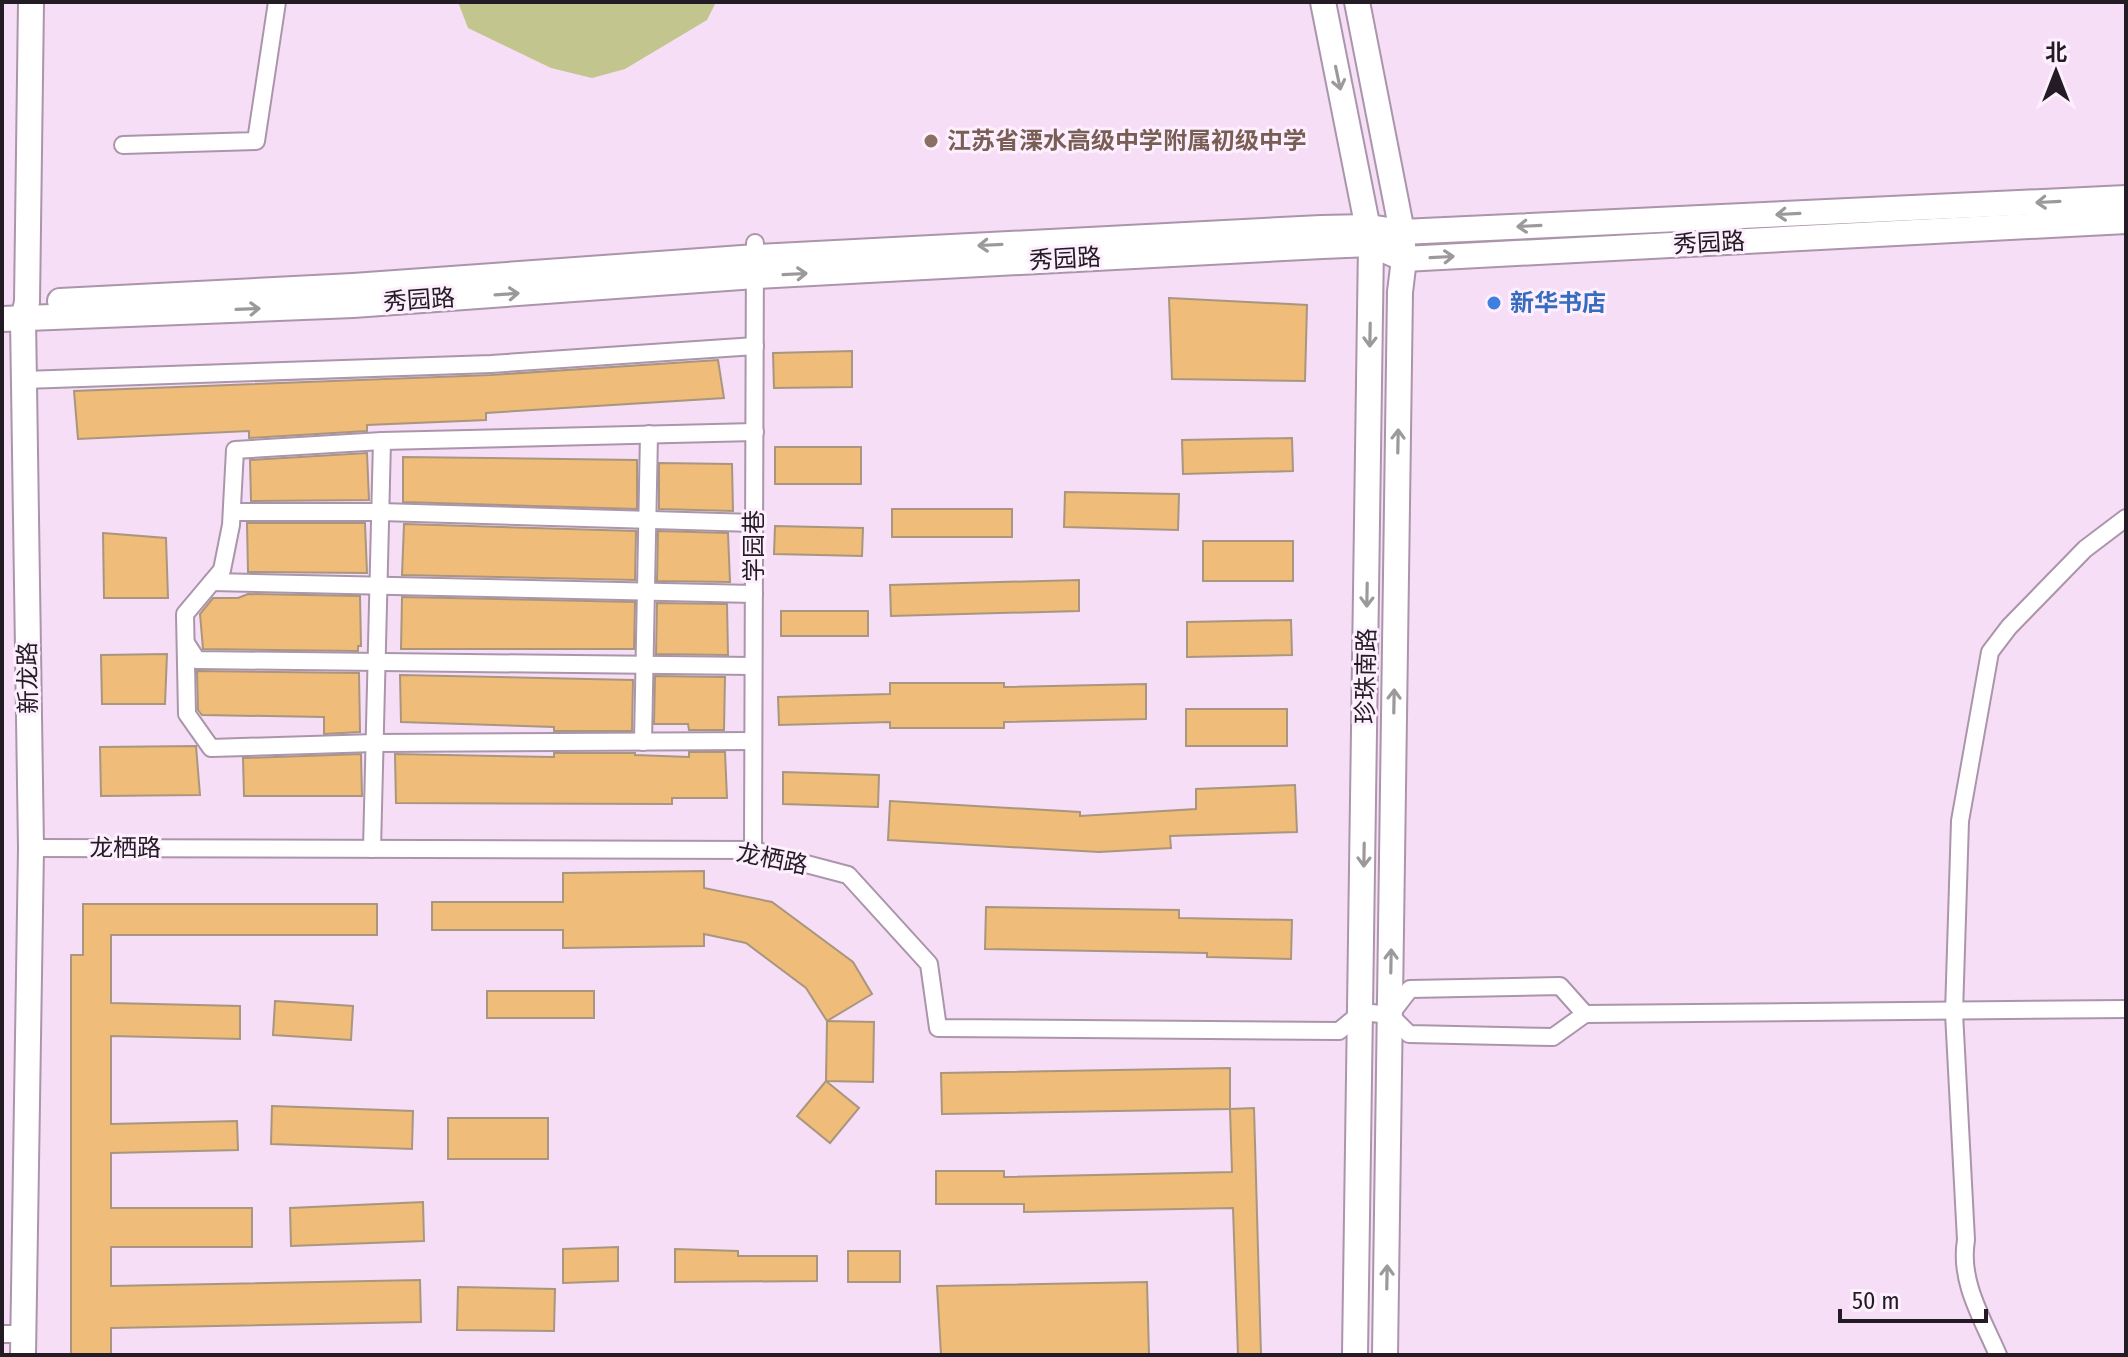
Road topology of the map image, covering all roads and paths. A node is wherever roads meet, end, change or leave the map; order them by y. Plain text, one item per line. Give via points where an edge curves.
1 (31, 2) edge
2 (277, 2) edge
3 (1323, 2) edge
4 (1357, 2) edge
5 (123, 145) dead end
6 (2126, 198) edge
7 (2126, 221) edge
8 (1402, 232) junction
9 (1370, 235) junction
10 (755, 259) junction
11 (1404, 259) junction
12 (13, 311) edge
13 (755, 346) junction
14 (24, 380) junction
15 (755, 432) junction
16 (649, 434) junction
17 (382, 441) junction
18 (232, 512) junction
19 (380, 512) junction
20 (2126, 518) edge
21 (649, 520) junction
22 (754, 523) junction
23 (212, 582) junction
24 (379, 588) junction
25 (645, 592) junction
26 (754, 594) junction
27 (185, 642) junction
28 (377, 661) junction
29 (644, 666) junction
30 (753, 666) junction
31 (753, 741) junction
32 (643, 742) junction
33 (375, 743) junction
34 (31, 848) junction
35 (372, 849) junction
36 (753, 850) junction
37 (2126, 1009) edge
38 (1362, 1012) junction
39 (1954, 1013) junction
40 (1585, 1014) junction
41 (1390, 1015) junction
42 (16, 1341) edge
43 (1355, 1355) edge
44 (1385, 1355) edge
45 (1998, 1355) edge

1 - 12 street, 新龙路
2 - 5 street via 256,141
3 -> 9 street, 珍珠南路
4 - 8 street, 珍珠南路
6 -> 8 street, 秀园路
11 -> 7 street, 秀园路
8 - 9 street, 秀园路
8 - 11 street, 珍珠南路
9 - 10 street, 秀园路
9 - 11 street, 秀园路
9 -> 38 street, 珍珠南路
10 - 12 street, 秀园路
10 - 13 street, 学园巷
41 -> 11 street, 珍珠南路
12 - 14 street, 新龙路
13 - 14 street via 491,364
13 - 15 street, 学园巷
14 - 34 street, 新龙路
15 - 16 street
15 - 22 street, 学园巷
16 - 17 street
16 - 21 street
17 - 18 street via 235,450
17 - 19 street
18 - 19 street
18 - 23 street via 222,570
19 - 21 street
19 - 24 street
20 - 39 street via 2085,549 1990,652 1960,821
21 - 22 street
21 - 25 street
22 - 26 street, 学园巷
23 - 24 street
23 - 27 street via 185,614
24 - 25 street
24 - 28 street
25 - 26 street
25 - 29 street
26 - 30 street, 学园巷
27 - 28 street via 197,660
27 - 33 street via 187,714 211,748
28 - 29 street
28 - 33 street
29 - 30 street
29 - 32 street
30 - 31 street, 学园巷
31 - 32 street
31 - 36 street, 学园巷
32 - 33 street
33 - 35 street
34 - 35 street, 龙栖路
34 - 42 street, 新龙路
35 - 36 street, 龙栖路
36 - 38 street, 龙栖路 via 848,875 929,964 938,1028 1339,1031
37 - 39 street
38 - 41 street
38 - 43 street, 珍珠南路
39 - 40 street
39 - 45 street via 1963,1258 1969,1288
40 - 41 street via 1553,1037 1409,1034
40 - 41 street via 1560,986 1410,989
44 -> 41 street, 珍珠南路

